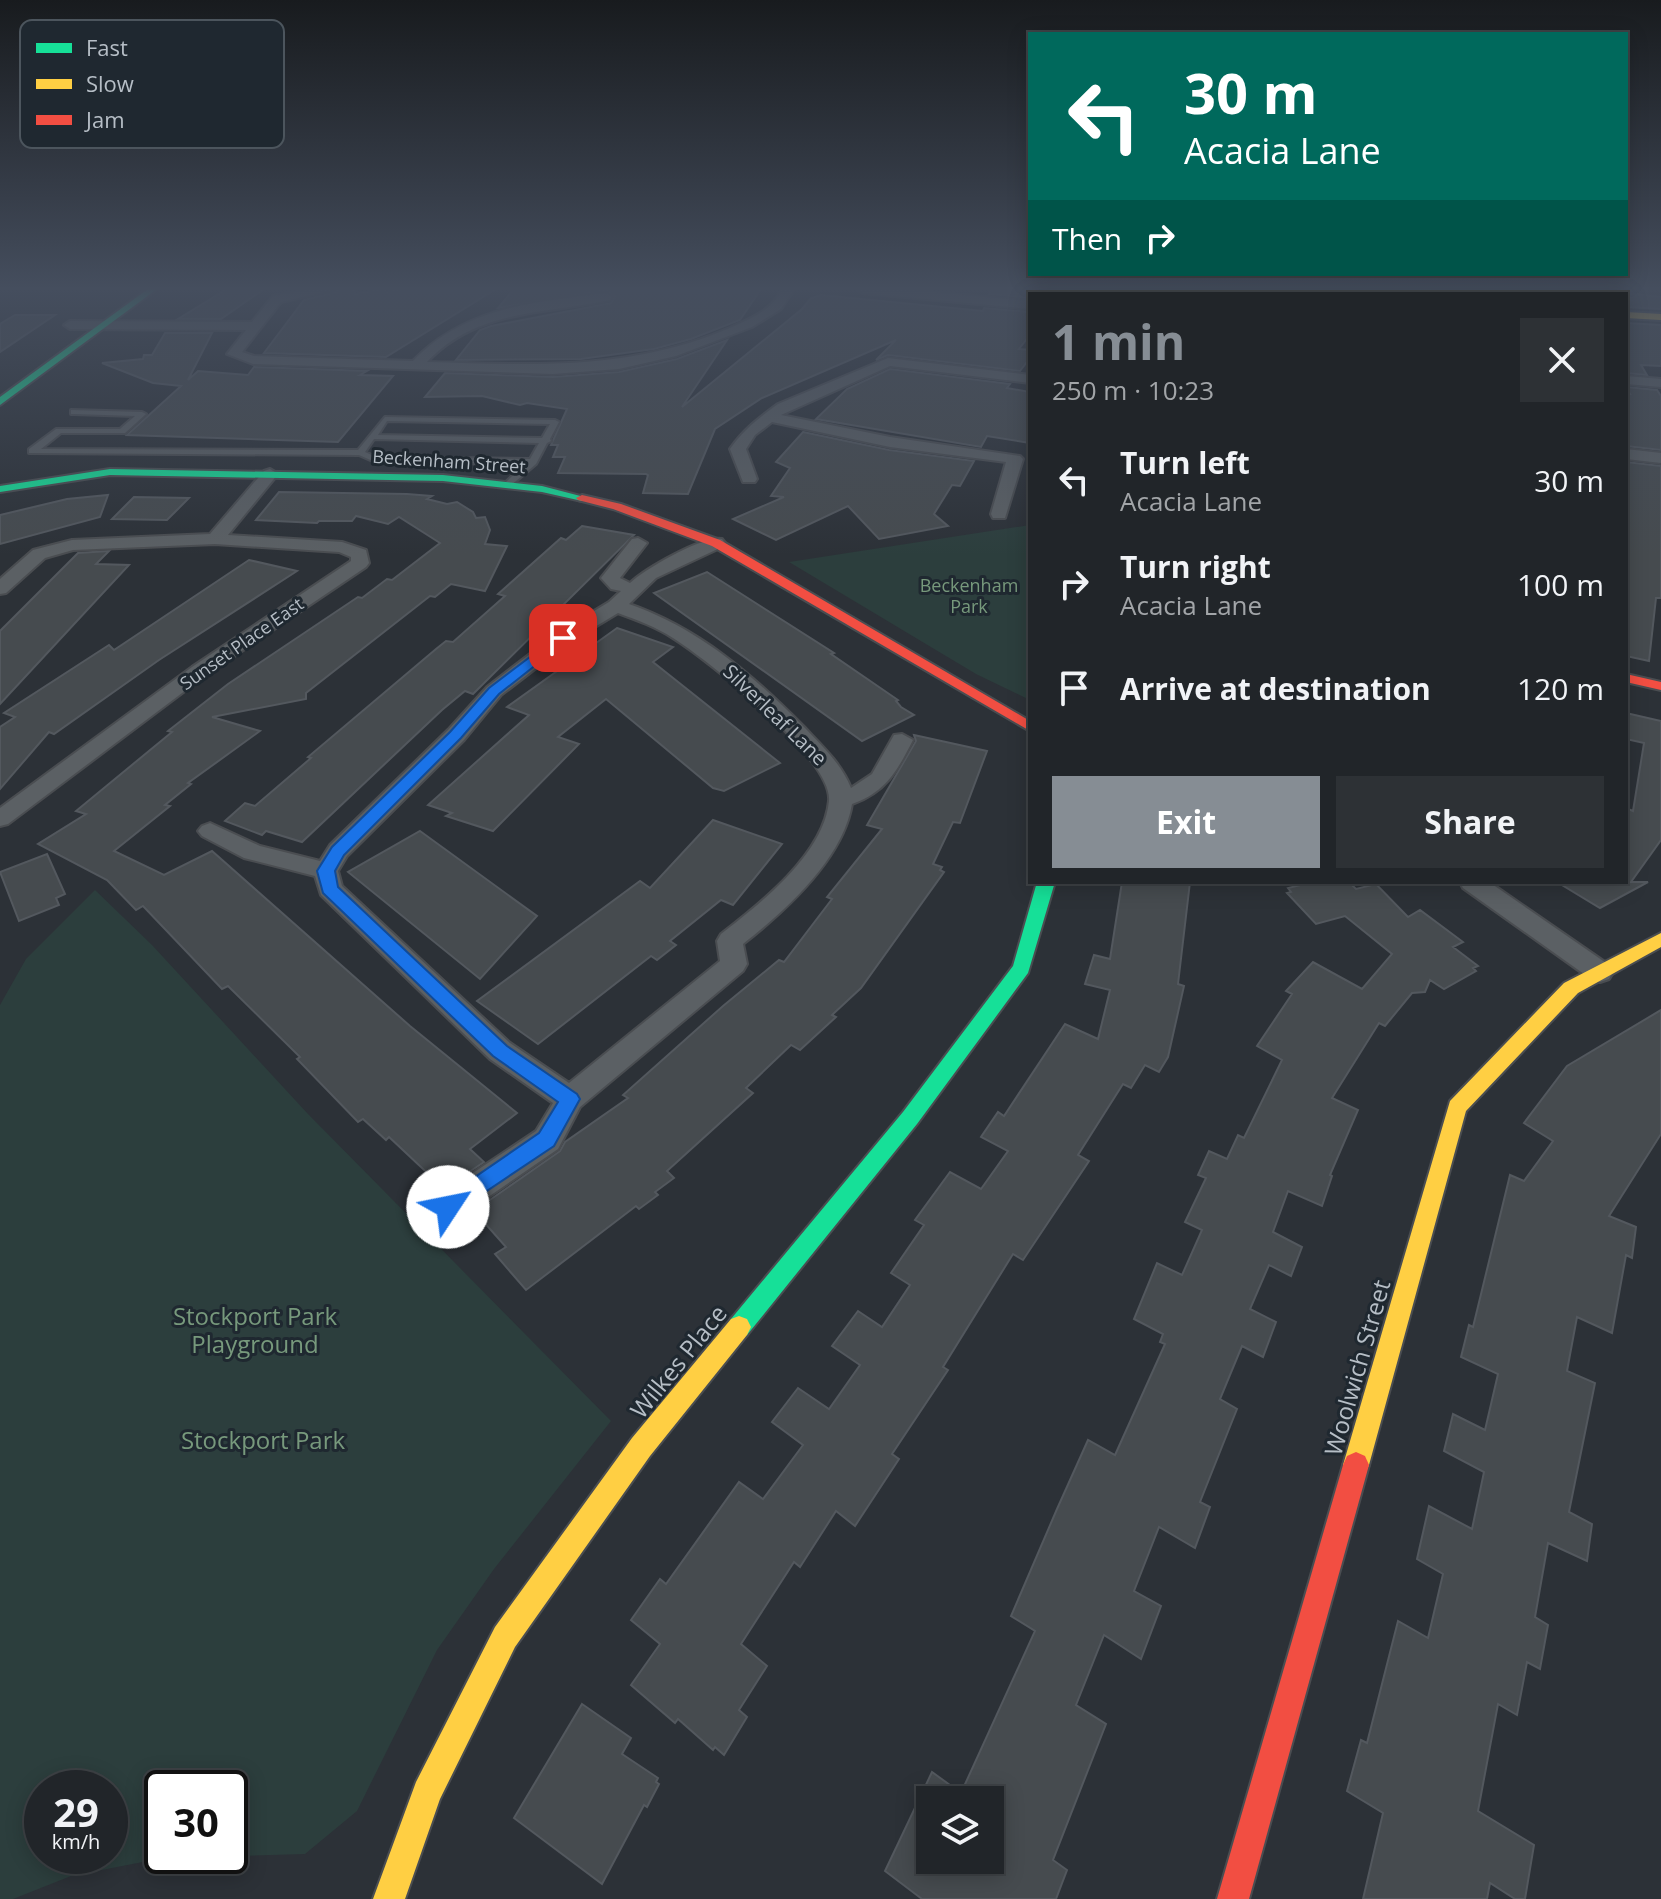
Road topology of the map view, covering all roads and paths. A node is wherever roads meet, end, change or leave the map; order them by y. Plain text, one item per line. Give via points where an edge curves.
1 (33, 378) edge
2 (848, 378) edge
3 (1628, 380) edge
4 (1661, 383) edge
5 (0, 402) edge
6 (74, 412) dead end
7 (767, 417) junction
8 (372, 437) junction
9 (547, 441) junction
10 (109, 452) junction
11 (219, 453) junction
12 (360, 453) junction
13 (1628, 454) edge
14 (1661, 458) edge
15 (533, 462) junction
16 (201, 473) junction
17 (270, 474) junction
18 (84, 476) junction
19 (749, 479) dead end
20 (509, 484) junction
21 (0, 489) edge
22 (999, 514) dead end
23 (215, 539) junction
24 (638, 543) dead end
25 (716, 543) junction
26 (0, 589) edge
27 (634, 589) junction
28 (616, 606) junction
29 (1628, 678) edge
30 (1661, 686) edge
31 (1028, 726) edge
32 (902, 740) dead end
33 (841, 800) junction
34 (0, 819) edge
35 (210, 831) dead end
36 (326, 871) junction
37 (1045, 884) edge
38 (1475, 884) edge
39 (1661, 939) edge
40 (1600, 972) junction
41 (570, 1099) junction
42 (448, 1207) dead end
43 (389, 1899) edge
44 (1233, 1899) edge

1 - 5 street
2 - 7 street
3 - 4 street
6 - 10 lane via 142,414 122,431 59,431 32,451
7 - 19 street via 738,449
7 - 22 street via 890,442 1015,459
8 - 9 lane
8 - 9 lane via 385,419 555,422
8 - 12 lane
9 - 15 lane
10 - 11 lane
10 - 18 lane
11 - 12 lane
11 - 16 lane
12 - 15 lane via 375,459
13 - 14 street
15 - 20 lane
16 - 17 street, Beckenham Street
16 - 18 street, Beckenham Street
17 - 20 street, Beckenham Street
17 - 23 street
18 - 21 street, Beckenham Street
20 - 25 street, Beckenham Street via 617,506
23 - 26 street via 72,545 39,554
23 - 34 street, Sunset Place East via 342,547 360,554 360,563 199,671
24 - 27 street via 610,578
25 - 27 street via 650,574
25 - 31 street, Beckenham Street
27 - 28 street
28 - 33 street, Silverleaf Lane via 676,629 725,666 832,770
28 - 36 street via 563,638 494,691 338,851
29 - 30 street
32 - 33 street via 879,783
33 - 41 street via 838,815 810,862 781,900 730,941 734,964
35 - 36 street via 252,852
36 - 41 street via 330,889 500,1051
37 - 43 street, Wilkes Place via 1022,968 910,1118 641,1447 505,1637 427,1793
38 - 40 street
39 - 40 street, Woolwich Street
40 - 44 street, Woolwich Street via 1571,988 1457,1107
41 - 42 street via 547,1140

